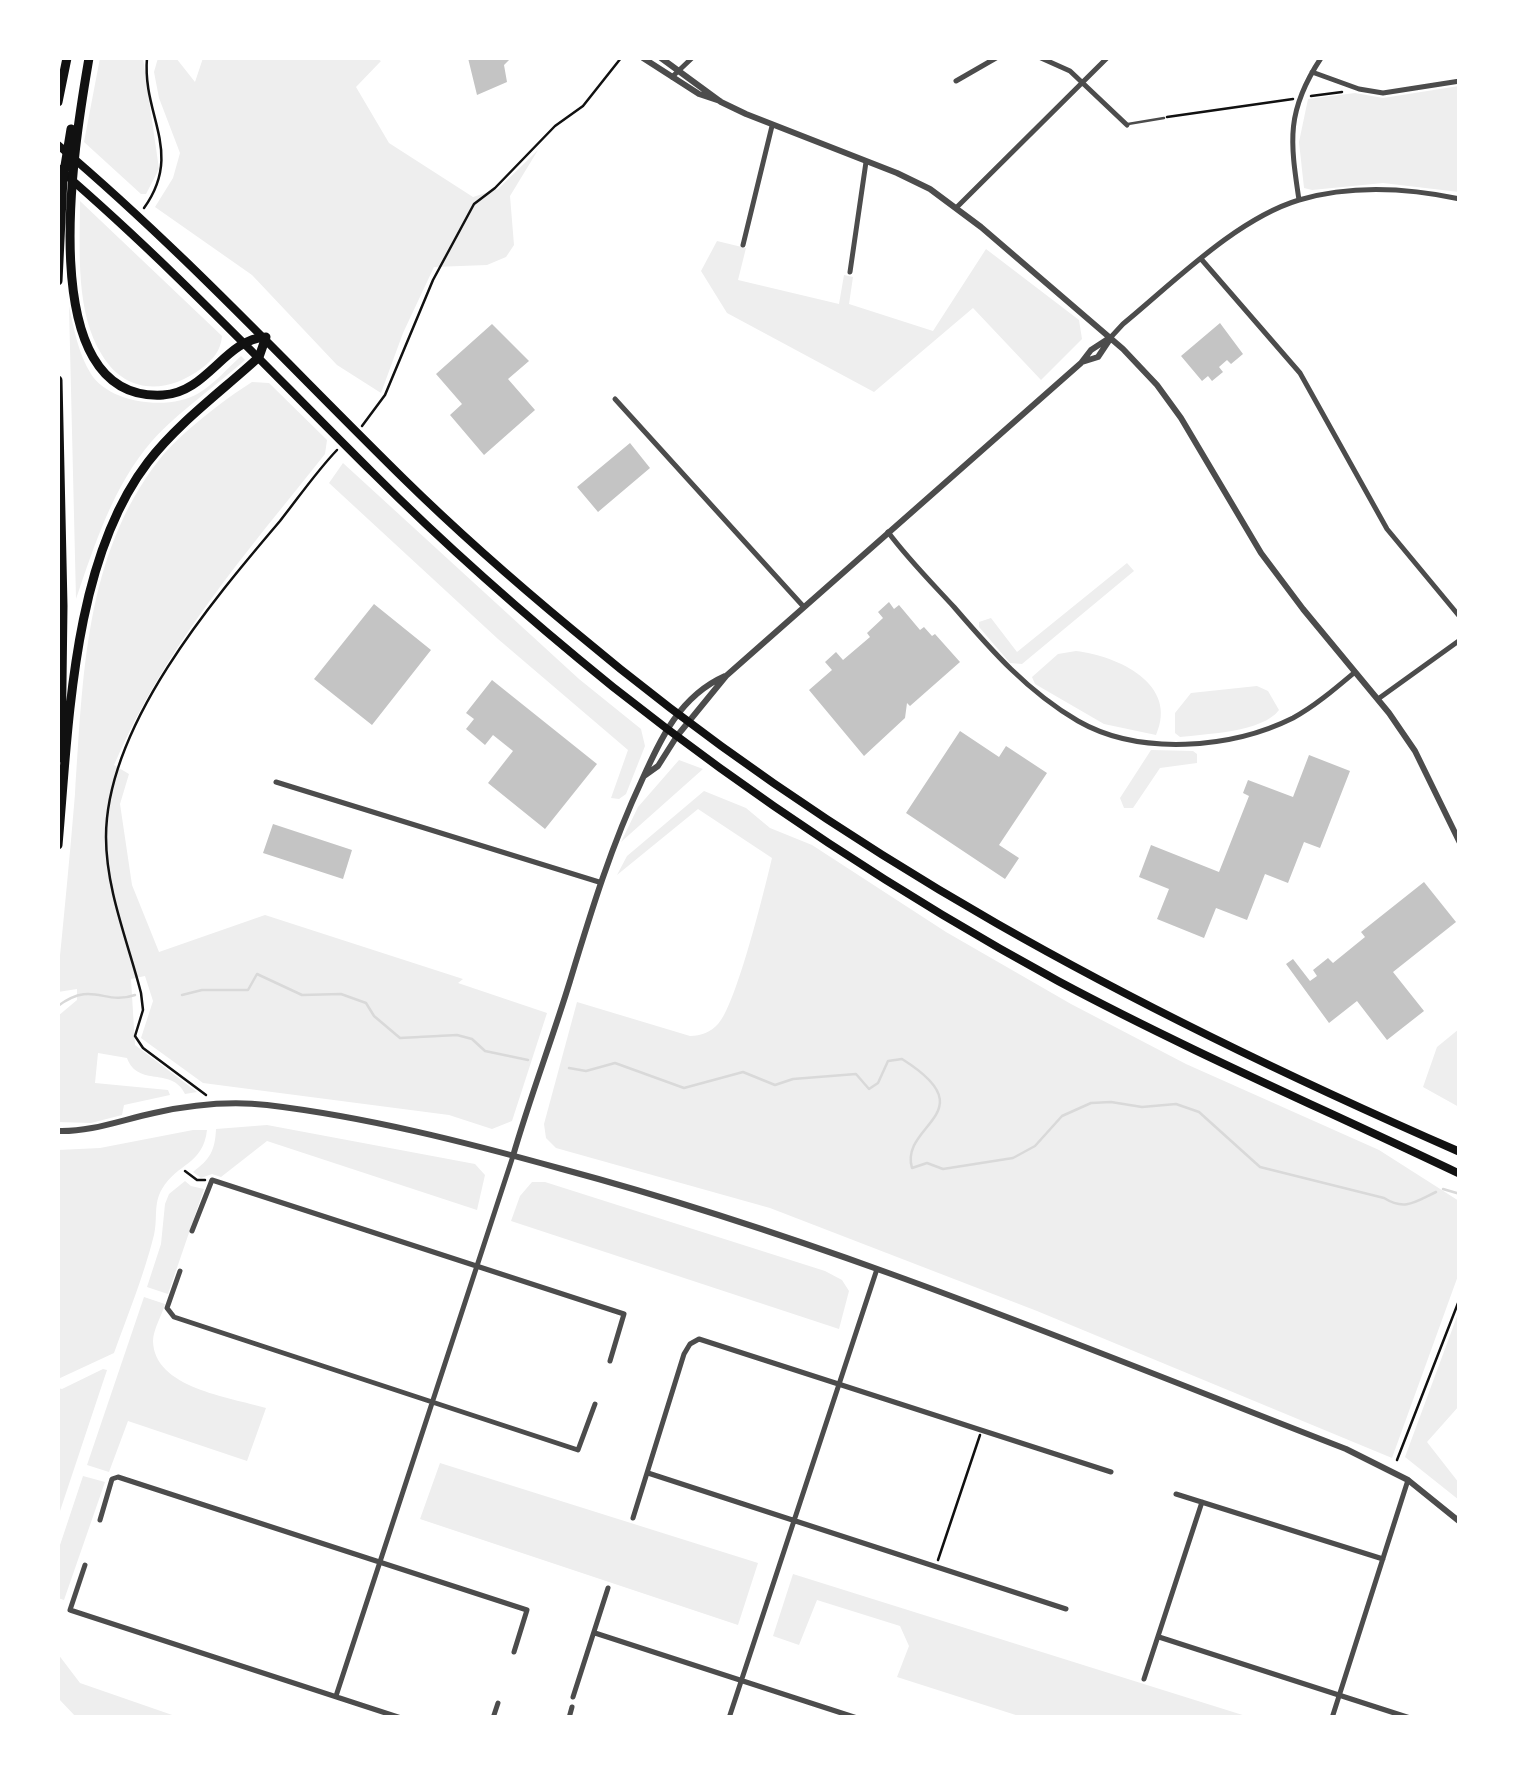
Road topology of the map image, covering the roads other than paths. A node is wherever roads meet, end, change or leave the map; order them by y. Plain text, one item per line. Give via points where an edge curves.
1 (67, 58) edge
2 (88, 58) edge
3 (643, 58) edge
4 (661, 58) edge
5 (692, 58) edge
6 (996, 58) edge
7 (1041, 58) edge
8 (1107, 58) edge
9 (1321, 58) edge
10 (678, 70) junction
11 (1312, 72) junction
12 (672, 77) junction
13 (956, 81) dead end
14 (1460, 82) edge
15 (1081, 84) junction
16 (58, 102) edge
17 (722, 102) junction
18 (1164, 118) road end
19 (1126, 124) joint
20 (772, 126) junction
21 (58, 145) edge
22 (866, 162) junction
23 (58, 168) edge
24 (1460, 199) edge
25 (1299, 200) junction
26 (957, 207) junction
27 (743, 245) dead end
28 (1202, 260) junction
29 (850, 272) dead end
30 (58, 280) edge
31 (1111, 337) junction
32 (266, 338) junction
33 (245, 342) junction
34 (260, 357) junction
35 (58, 380) edge
36 (615, 399) dead end
37 (888, 532) junction
38 (804, 606) junction
39 (1460, 616) edge
40 (1460, 640) edge
41 (1355, 672) junction
42 (726, 676) junction
43 (1378, 699) junction
44 (678, 714) junction
45 (688, 722) junction
46 (667, 728) junction
47 (677, 736) junction
48 (644, 776) junction
49 (276, 782) dead end
50 (58, 820) edge
51 (1460, 843) edge
52 (58, 846) edge
53 (599, 882) junction
54 (58, 1131) edge
55 (1460, 1152) edge
56 (513, 1156) junction
57 (1460, 1174) edge
58 (192, 1232) dead end
59 (478, 1266) junction
60 (877, 1269) junction
61 (180, 1271) dead end
62 (610, 1361) dead end
63 (838, 1384) junction
64 (433, 1401) junction
65 (596, 1404) dead end
66 (648, 1472) junction
67 (1111, 1472) dead end
68 (1408, 1480) junction
69 (1176, 1494) dead end
70 (1202, 1502) junction
71 (633, 1518) dead end
72 (794, 1519) junction
73 (100, 1520) dead end
74 (1460, 1522) edge
75 (1383, 1559) junction
76 (382, 1562) junction
77 (85, 1566) dead end
78 (608, 1588) dead end
79 (1066, 1609) dead end
80 (595, 1633) junction
81 (1159, 1637) junction
82 (514, 1652) dead end
83 (741, 1679) junction
84 (1144, 1679) dead end
85 (1339, 1694) junction
86 (336, 1696) junction
87 (573, 1696) dead end
88 (498, 1702) dead end
89 (572, 1707) dead end
90 (400, 1718) edge
91 (493, 1718) edge
92 (569, 1718) edge
93 (729, 1718) edge
94 (858, 1718) edge
95 (1332, 1718) edge
96 (1410, 1718) edge

1 - 16 highway
2 - 30 highway via 64,178
2 - 33 highway via 70,230 75,298 90,354 120,387 164,396 206,377
3 - 12 street
4 - 10 street
5 - 10 street
6 - 13 street
7 - 15 street
8 - 15 street
9 - 11 street
10 - 12 street
10 - 17 street
11 - 14 street via 1383,93
11 - 25 street via 1290,143
12 - 17 street
15 - 19 street
15 - 26 street
17 - 20 street
18 - 19 lane
20 - 22 street
20 - 27 street
21 - 32 main road
22 - 26 street via 916,181
22 - 29 street
23 - 33 main road
24 - 25 street via 1382,189
25 - 28 street
26 - 31 street
28 - 31 street
28 - 39 street via 1300,373 1387,529
31 - 37 street via 1098,356 1081,362
31 - 41 street via 1181,418 1262,553
32 - 33 highway
32 - 34 highway
32 - 44 main road via 434,507
33 - 34 main road
34 - 46 main road via 456,553
34 - 52 highway via 156,453 100,550 85,611
35 - 50 highway
36 - 38 street
37 - 38 street
37 - 41 street via 1017,675 1080,722 1114,734 1167,744 1250,733 1294,717
38 - 42 street
40 - 43 street
41 - 43 street
42 - 44 street
42 - 45 street
43 - 51 street via 1415,750
44 - 45 main road
44 - 46 street
45 - 47 street
45 - 55 main road via 869,848 1062,963
46 - 47 main road
46 - 48 street
47 - 48 street
47 - 57 main road via 835,847 1058,981
48 - 53 street
49 - 53 street
53 - 56 street
54 - 56 street via 208,1105 265,1105
56 - 59 street
56 - 60 street via 642,1190
58 - 59 street via 212,1180
59 - 62 street via 624,1314
59 - 64 street
60 - 63 street
60 - 68 street via 1346,1449
61 - 64 street via 168,1308 174,1317
63 - 66 street via 696,1339 684,1354
63 - 67 street
63 - 72 street
64 - 65 street via 578,1450
64 - 76 street
66 - 71 street
66 - 72 street
68 - 74 street
68 - 75 street
69 - 70 street
70 - 75 street
70 - 81 street
72 - 79 street
72 - 83 street
73 - 76 street via 118,1477
75 - 85 street
76 - 82 street via 527,1610
76 - 86 street
77 - 86 street via 70,1610
78 - 80 street
80 - 83 street
80 - 87 street
81 - 84 street
81 - 85 street
83 - 93 street
83 - 94 street
85 - 95 street
85 - 96 street
86 - 90 street
88 - 91 street
89 - 92 street

